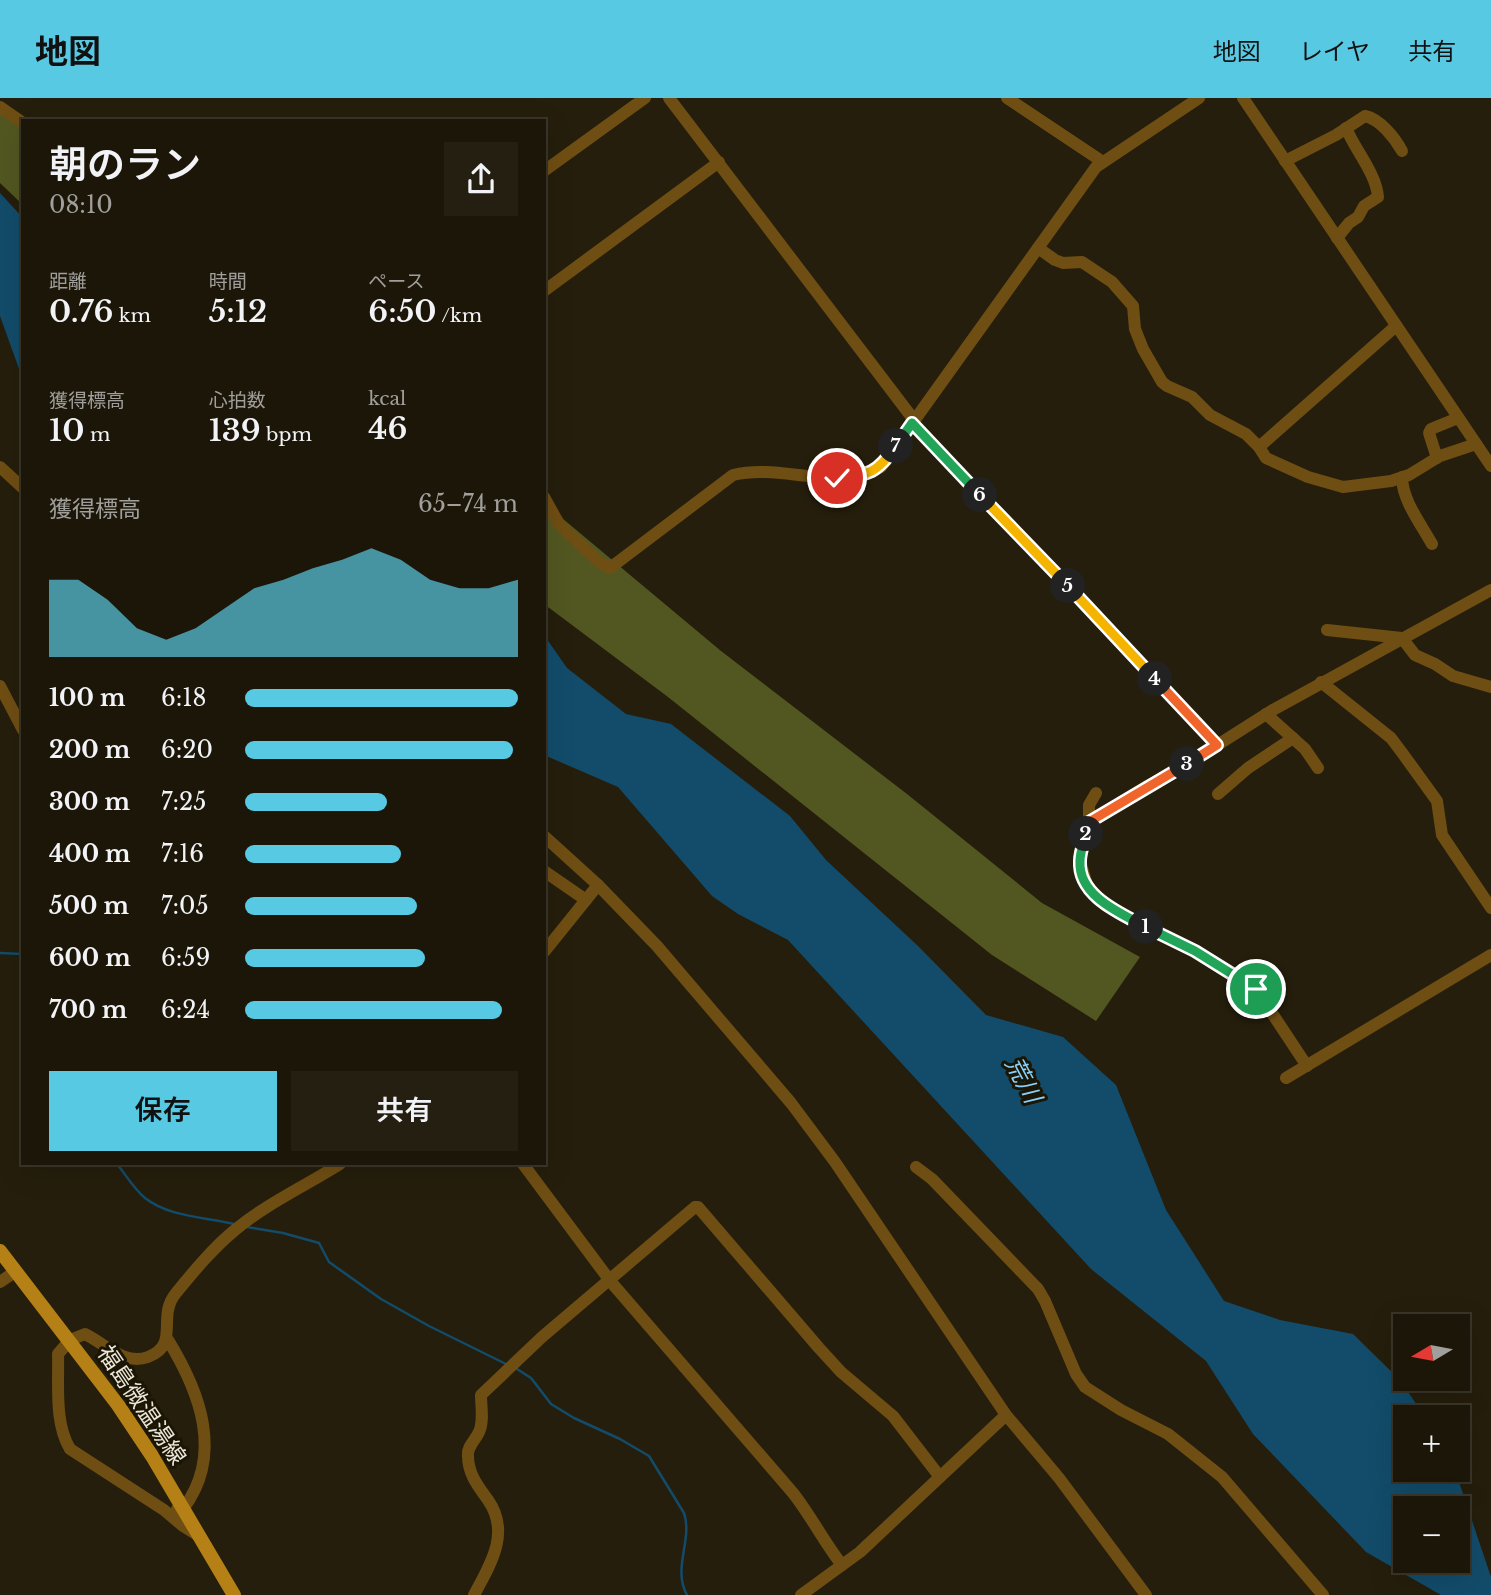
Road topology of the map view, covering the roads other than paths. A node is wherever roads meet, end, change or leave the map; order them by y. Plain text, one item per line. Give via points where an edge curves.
1 (645, 98) edge
2 (669, 98) edge
3 (1007, 98) edge
4 (1199, 98) edge
5 (1243, 98) edge
6 (0, 107) edge
7 (21, 122) edge
8 (1346, 128) junction
9 (1402, 151) dead end
10 (1285, 160) junction
11 (719, 162) junction
12 (1103, 162) junction
13 (546, 170) edge
14 (1337, 238) junction
15 (1038, 248) junction
16 (546, 290) edge
17 (1396, 326) junction
18 (1458, 418) junction
19 (913, 422) junction
20 (1476, 444) junction
21 (1259, 447) junction
22 (1437, 458) junction
23 (1491, 466) edge
24 (0, 467) edge
25 (1402, 477) junction
26 (21, 486) edge
27 (546, 501) edge
28 (1432, 544) dead end
29 (1491, 590) edge
30 (1327, 630) dead end
31 (1402, 638) junction
32 (1321, 682) junction
33 (0, 686) edge
34 (1491, 688) edge
35 (18, 712) edge
36 (1266, 714) junction
37 (1293, 738) junction
38 (1217, 745) junction
39 (1318, 768) dead end
40 (1096, 793) dead end
41 (1218, 794) dead end
42 (1089, 822) junction
43 (546, 838) edge
44 (546, 872) edge
45 (598, 885) junction
46 (586, 900) junction
47 (1491, 908) edge
48 (546, 950) edge
49 (1491, 955) edge
50 (1307, 1066) junction
51 (1286, 1078) dead end
52 (338, 1165) edge
53 (524, 1165) edge
54 (916, 1167) dead end
55 (0, 1251) edge
56 (16, 1271) junction
57 (609, 1279) junction
58 (0, 1282) edge
59 (70, 1340) junction
60 (168, 1340) junction
61 (1006, 1415) junction
62 (940, 1477) junction
63 (183, 1509) junction
64 (164, 1510) junction
65 (200, 1536) junction
66 (842, 1564) junction
67 (234, 1595) edge
68 (474, 1595) edge
69 (801, 1595) edge
70 (1146, 1595) edge
71 (1323, 1595) edge

1 - 13 street
2 - 11 street
3 - 12 street
4 - 12 street
5 - 10 street
6 - 7 street
8 - 9 street via 1371,117
8 - 10 street
8 - 14 street via 1377,186 1378,197 1364,205
10 - 14 street
11 - 16 street
11 - 19 street
12 - 15 street
14 - 17 street
15 - 19 street
15 - 21 street via 1055,260 1082,262 1112,282 1133,306 1135,329 1162,382 1192,397 1210,415 1246,434
17 - 18 street
17 - 21 street
18 - 20 street
18 - 22 street via 1431,429
19 - 27 street via 881,467 862,475 733,475 610,568 559,524
19 - 38 street
20 - 22 street
20 - 23 street
21 - 25 street via 1266,458 1343,487
22 - 25 street
24 - 26 street
25 - 28 street via 1407,499
29 - 31 street
30 - 31 street
31 - 32 street
31 - 34 street via 1415,655 1453,676
32 - 36 street
32 - 47 street via 1391,738 1437,801 1442,835
33 - 35 street
36 - 37 street
36 - 38 street
37 - 39 street
37 - 41 street
38 - 42 street
40 - 42 street via 1089,805
42 - 50 street via 1080,861 1087,885 1096,896 1106,906 1195,951 1256,989
43 - 45 street
44 - 46 street
45 - 46 street
45 - 61 street via 689,982 791,1103
46 - 48 street
49 - 50 street
50 - 51 street
52 - 60 street via 247,1221 197,1269 168,1306
53 - 57 street
54 - 71 street via 1038,1289 1085,1387 1168,1434 1222,1477
55 - 56 main road, 福島微温湯線
56 - 58 street
56 - 59 main road, 福島微温湯線
57 - 62 street via 698,1207 819,1348 892,1416
57 - 66 street via 793,1493
57 - 68 street via 481,1395 481,1424 468,1457 472,1479 496,1513 498,1546
59 - 60 street via 85,1334 120,1356 144,1358
59 - 63 main road, 福島微温湯線 via 118,1405
59 - 64 street via 58,1354 60,1405 70,1449
60 - 63 street via 192,1386 205,1440 203,1471
61 - 62 street
61 - 70 street
62 - 66 street
63 - 64 street
63 - 65 main road, 福島微温湯線
64 - 65 street
65 - 67 main road, 福島微温湯線
66 - 69 street

